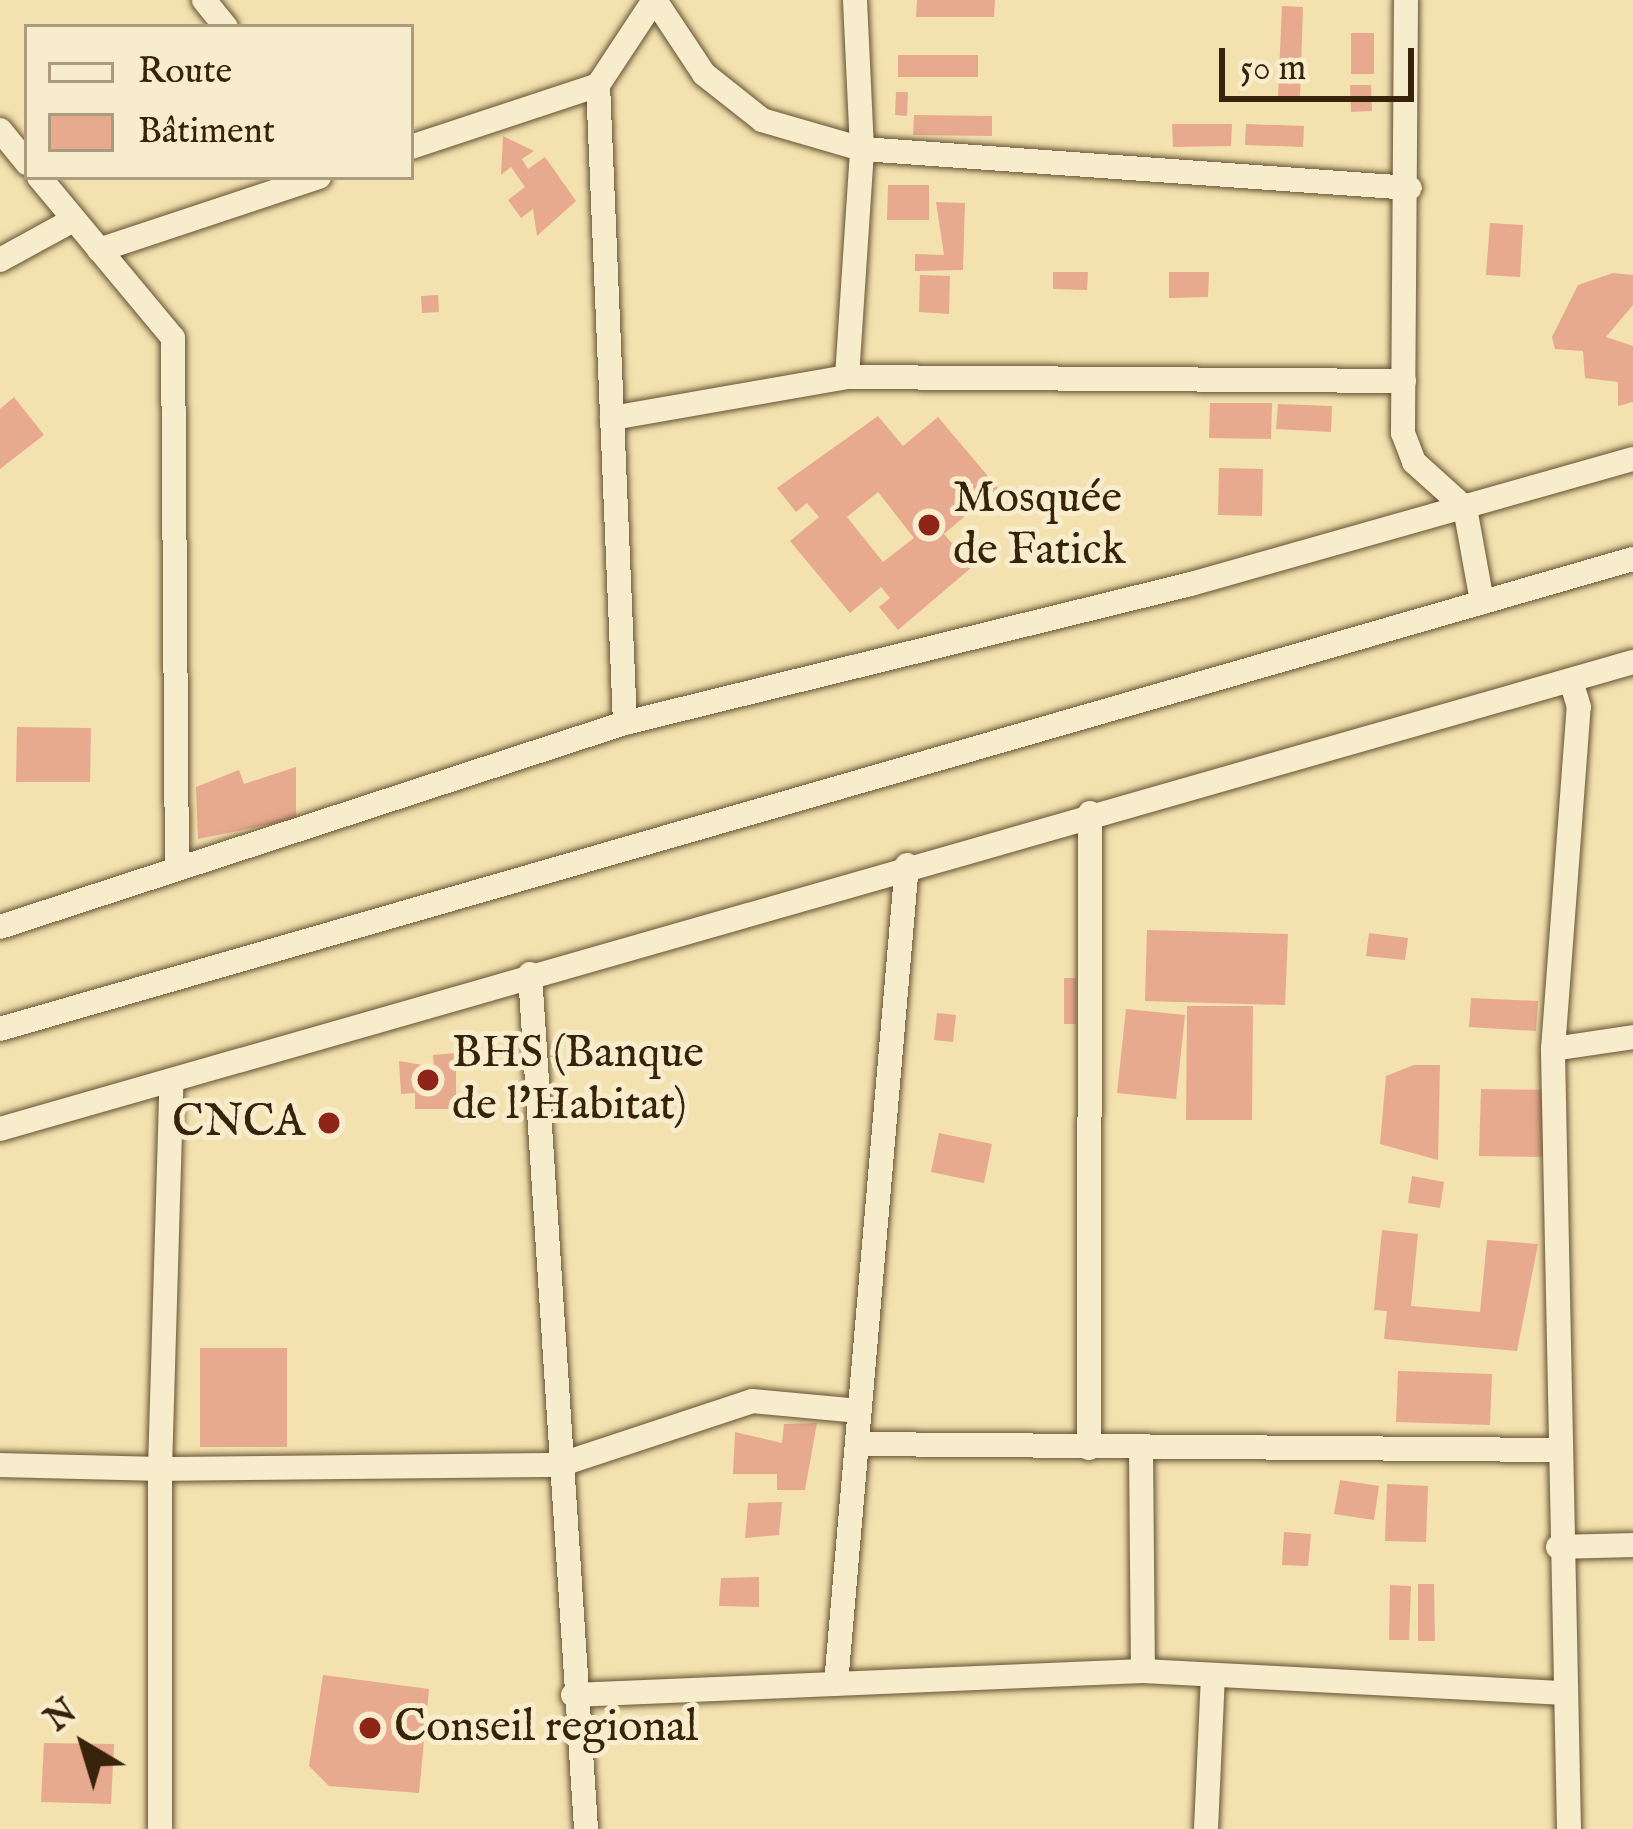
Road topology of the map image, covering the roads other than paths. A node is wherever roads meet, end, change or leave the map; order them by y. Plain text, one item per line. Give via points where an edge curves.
1 (204, 0) edge
2 (654, 0) edge
3 (855, 0) edge
4 (1406, 0) edge
5 (224, 24) edge
6 (598, 85) junction
7 (0, 130) edge
8 (414, 146) edge
9 (862, 149) junction
10 (24, 159) edge
11 (40, 180) edge
12 (310, 180) edge
13 (1410, 188) junction
14 (73, 220) junction
15 (100, 250) junction
16 (0, 260) edge
17 (847, 377) junction
18 (1404, 381) junction
19 (612, 418) junction
20 (1633, 459) edge
21 (1465, 508) junction
22 (1633, 559) edge
23 (1482, 602) junction
24 (1633, 662) edge
25 (1571, 680) junction
26 (625, 723) junction
27 (1090, 813) junction
28 (177, 866) junction
29 (908, 866) junction
30 (0, 927) edge
31 (530, 974) junction
32 (0, 1029) edge
33 (1633, 1036) edge
34 (1553, 1049) junction
35 (171, 1088) junction
36 (0, 1129) edge
37 (860, 1412) junction
38 (857, 1444) junction
39 (1088, 1448) junction
40 (1141, 1448) junction
41 (1556, 1450) junction
42 (0, 1465) edge
43 (559, 1465) junction
44 (160, 1469) junction
45 (1633, 1545) edge
46 (1558, 1547) junction
47 (1143, 1671) junction
48 (1214, 1675) junction
49 (836, 1684) junction
50 (1560, 1693) junction
51 (573, 1695) junction
52 (160, 1829) edge
53 (586, 1829) edge
54 (1206, 1829) edge
55 (1569, 1829) edge

1 - 5 street
2 - 6 street
2 - 9 street via 704,74 762,119
3 - 9 street
4 - 13 street
6 - 8 street
6 - 19 street
7 - 10 street
9 - 13 street
9 - 17 street
11 - 14 street
12 - 15 street
13 - 18 street
14 - 15 street
14 - 16 street
15 - 28 street via 173,338
17 - 18 street
17 - 19 street
18 - 21 street via 1414,462
19 - 26 street
20 - 21 street
21 - 23 street
21 - 26 street
22 - 23 street
23 - 32 street
24 - 25 street
25 - 27 street
25 - 34 street via 1579,707
26 - 28 street
27 - 29 street
27 - 39 street
28 - 30 street
29 - 31 street
29 - 37 street
31 - 35 street
31 - 43 street
33 - 34 street
34 - 41 street
35 - 36 street
35 - 44 street
37 - 38 street
37 - 43 street via 752,1401
38 - 39 street
38 - 49 street
39 - 40 street
40 - 41 street
40 - 47 street
41 - 46 street
42 - 44 street
43 - 44 street
43 - 51 street
44 - 52 street
45 - 46 street
46 - 50 street
47 - 48 street
47 - 49 street
48 - 50 street
48 - 54 street
49 - 51 street
50 - 55 street
51 - 53 street

